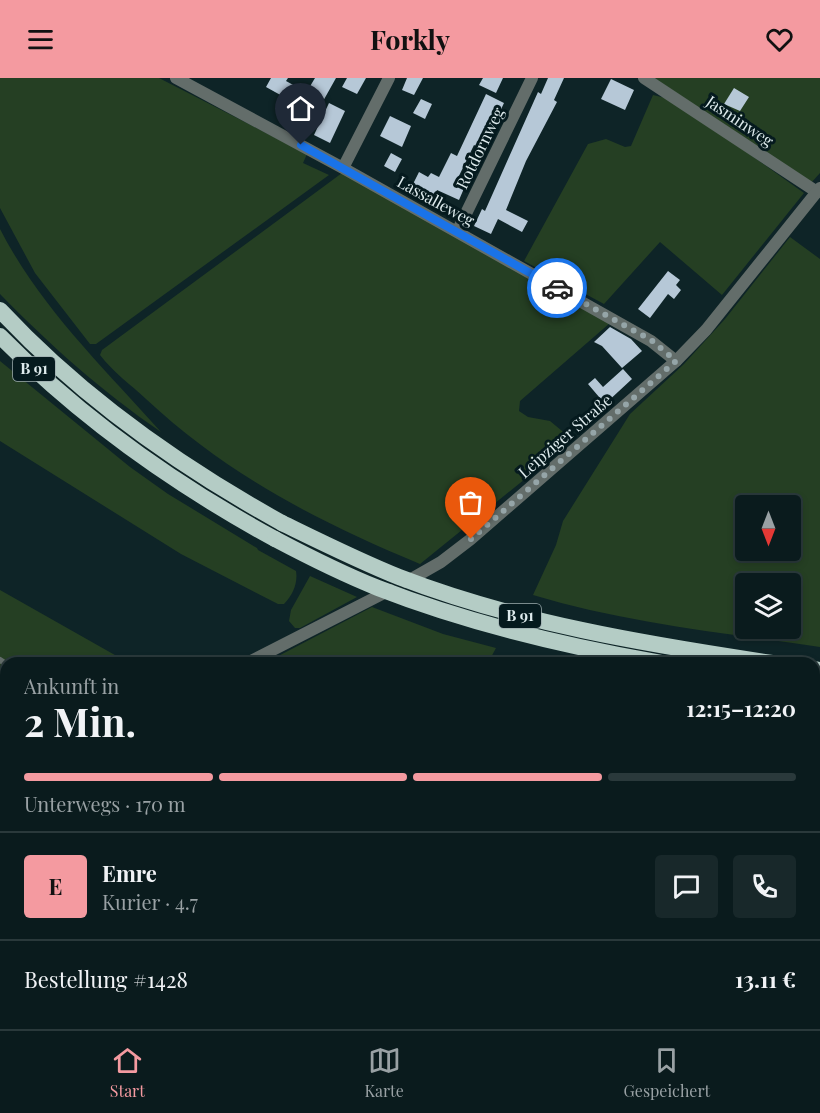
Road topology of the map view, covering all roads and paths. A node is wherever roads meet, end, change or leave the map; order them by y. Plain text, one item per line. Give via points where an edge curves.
1 (176, 78) edge
2 (389, 78) edge
3 (532, 78) edge
4 (644, 78) edge
5 (343, 168) junction
6 (818, 190) edge
7 (457, 232) junction
8 (0, 310) edge
9 (0, 336) edge
10 (0, 352) edge
11 (676, 361) junction
12 (68, 400) junction
13 (259, 657) edge
14 (630, 657) edge
15 (734, 657) edge

1 - 5 street, Lassalleweg
2 - 5 street
3 - 7 street, Rotdornweg
4 - 6 street, Jasminweg
5 - 7 street, Lassalleweg
6 - 11 street, Leipziger Straße via 706,330
7 - 11 street, Lassalleweg via 651,340
8 - 15 highway, B 91, bridge via 49,359 141,435 209,481 282,523 399,577 495,609 605,636
9 - 12 highway, B 91
10 - 12 highway via 47,393
11 - 13 street, Leipziger Straße via 449,556
12 - 14 highway, B 91, bridge via 174,480 350,577 446,612 542,640

